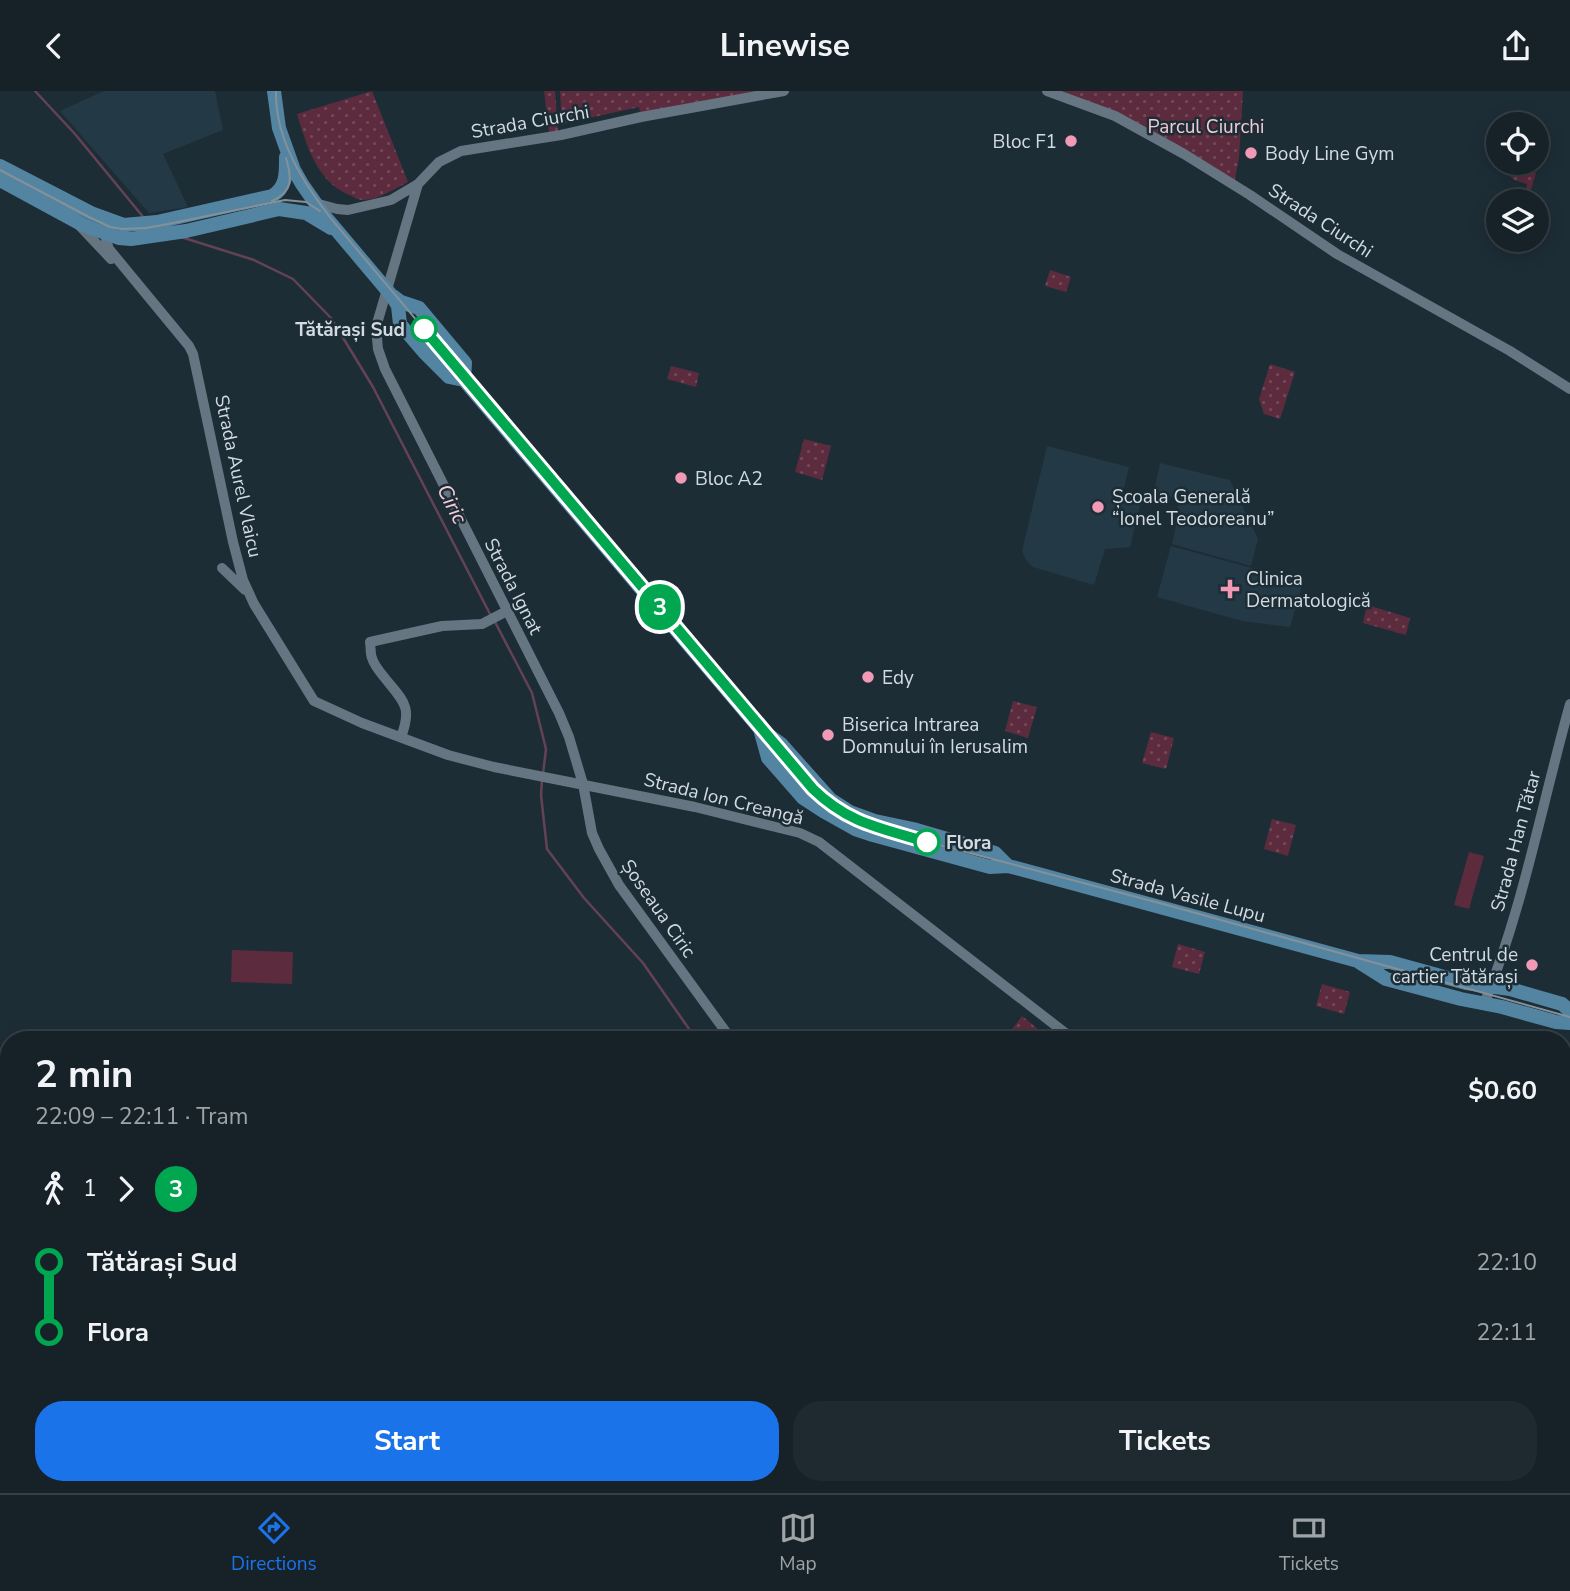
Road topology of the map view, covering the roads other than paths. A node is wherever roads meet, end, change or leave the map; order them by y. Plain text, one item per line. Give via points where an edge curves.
1 (274, 91) edge
2 (784, 91) edge
3 (1047, 91) edge
4 (286, 148) junction
5 (0, 166) edge
6 (0, 180) edge
7 (418, 184) junction
8 (315, 203) junction
9 (348, 210) junction
10 (72, 219) junction
11 (110, 228) junction
12 (159, 229) junction
13 (337, 231) junction
14 (132, 232) junction
15 (122, 265) junction
16 (389, 292) junction
17 (464, 380) junction
18 (1570, 389) edge
19 (222, 568) dead end
20 (249, 592) junction
21 (502, 613) junction
22 (314, 701) joint
23 (1570, 703) edge
24 (401, 737) junction
25 (583, 785) junction
26 (1358, 961) junction
27 (1491, 987) junction
28 (1484, 1004) junction
29 (1570, 1011) edge
30 (1570, 1023) edge
31 (725, 1031) edge
32 (1063, 1031) edge

1 - 4 main road, Strada Vasile Lupu
2 - 7 street, Strada Ciurchi via 461,151 439,162
3 - 18 street, Strada Ciurchi via 1115,116 1184,154 1337,254
4 - 8 main road, Strada Vasile Lupu
4 - 12 main road, Strada Aurel Vlaicu via 286,178 280,191
5 - 11 main road, Strada Aurel Vlaicu via 91,213
6 - 10 main road, Strada Aurel Vlaicu
7 - 9 street, Strada Ciurchi via 391,200
7 - 16 street, Strada Ciurchi
8 - 9 street, Strada Ciurchi
8 - 13 main road, Strada Vasile Lupu
9 - 13 street
10 - 11 main road, Strada Aurel Vlaicu via 96,231
10 - 15 street, Strada Aurel Vlaicu via 109,258
11 - 14 main road, Strada Aurel Vlaicu via 119,238
11 - 15 street, Strada Aurel Vlaicu via 106,240
12 - 13 main road, Strada Aurel Vlaicu via 186,231 279,209 306,213
12 - 14 main road, Strada Aurel Vlaicu
13 - 16 main road, Strada Vasile Lupu
14 - 15 street via 119,247
15 - 20 street, Strada Aurel Vlaicu via 193,354 239,566
16 - 17 main road, Strada Vasile Lupu via 398,306 400,324 449,377
16 - 17 main road, Strada Vasile Lupu via 419,308 465,363
16 - 21 street, Strada Ignat via 376,327 385,369
17 - 26 main road, Strada Vasile Lupu via 760,729 780,744 830,799 850,812 995,853 1008,866
19 - 20 street
20 - 22 street, Strada Aurel Vlaicu
21 - 24 street via 482,624 442,625 370,642 372,659 406,709
21 - 25 street, Strada Ignat via 559,713
22 - 24 street, Strada Ion Creangă
23 - 27 street, Strada Han Tătar
24 - 25 street, Strada Ion Creangă via 448,755
25 - 31 street, Șoseaua Ciric via 592,833 619,885
25 - 32 street, Strada Ion Creangă via 682,804 800,833 819,842
26 - 27 main road, Strada Vasile Lupu via 1390,962
26 - 28 main road, Strada Vasile Lupu via 1386,979
27 - 28 street, Strada Han Tătar
27 - 29 main road, Strada Vasile Lupu via 1562,1004
28 - 30 main road, Strada Vasile Lupu

